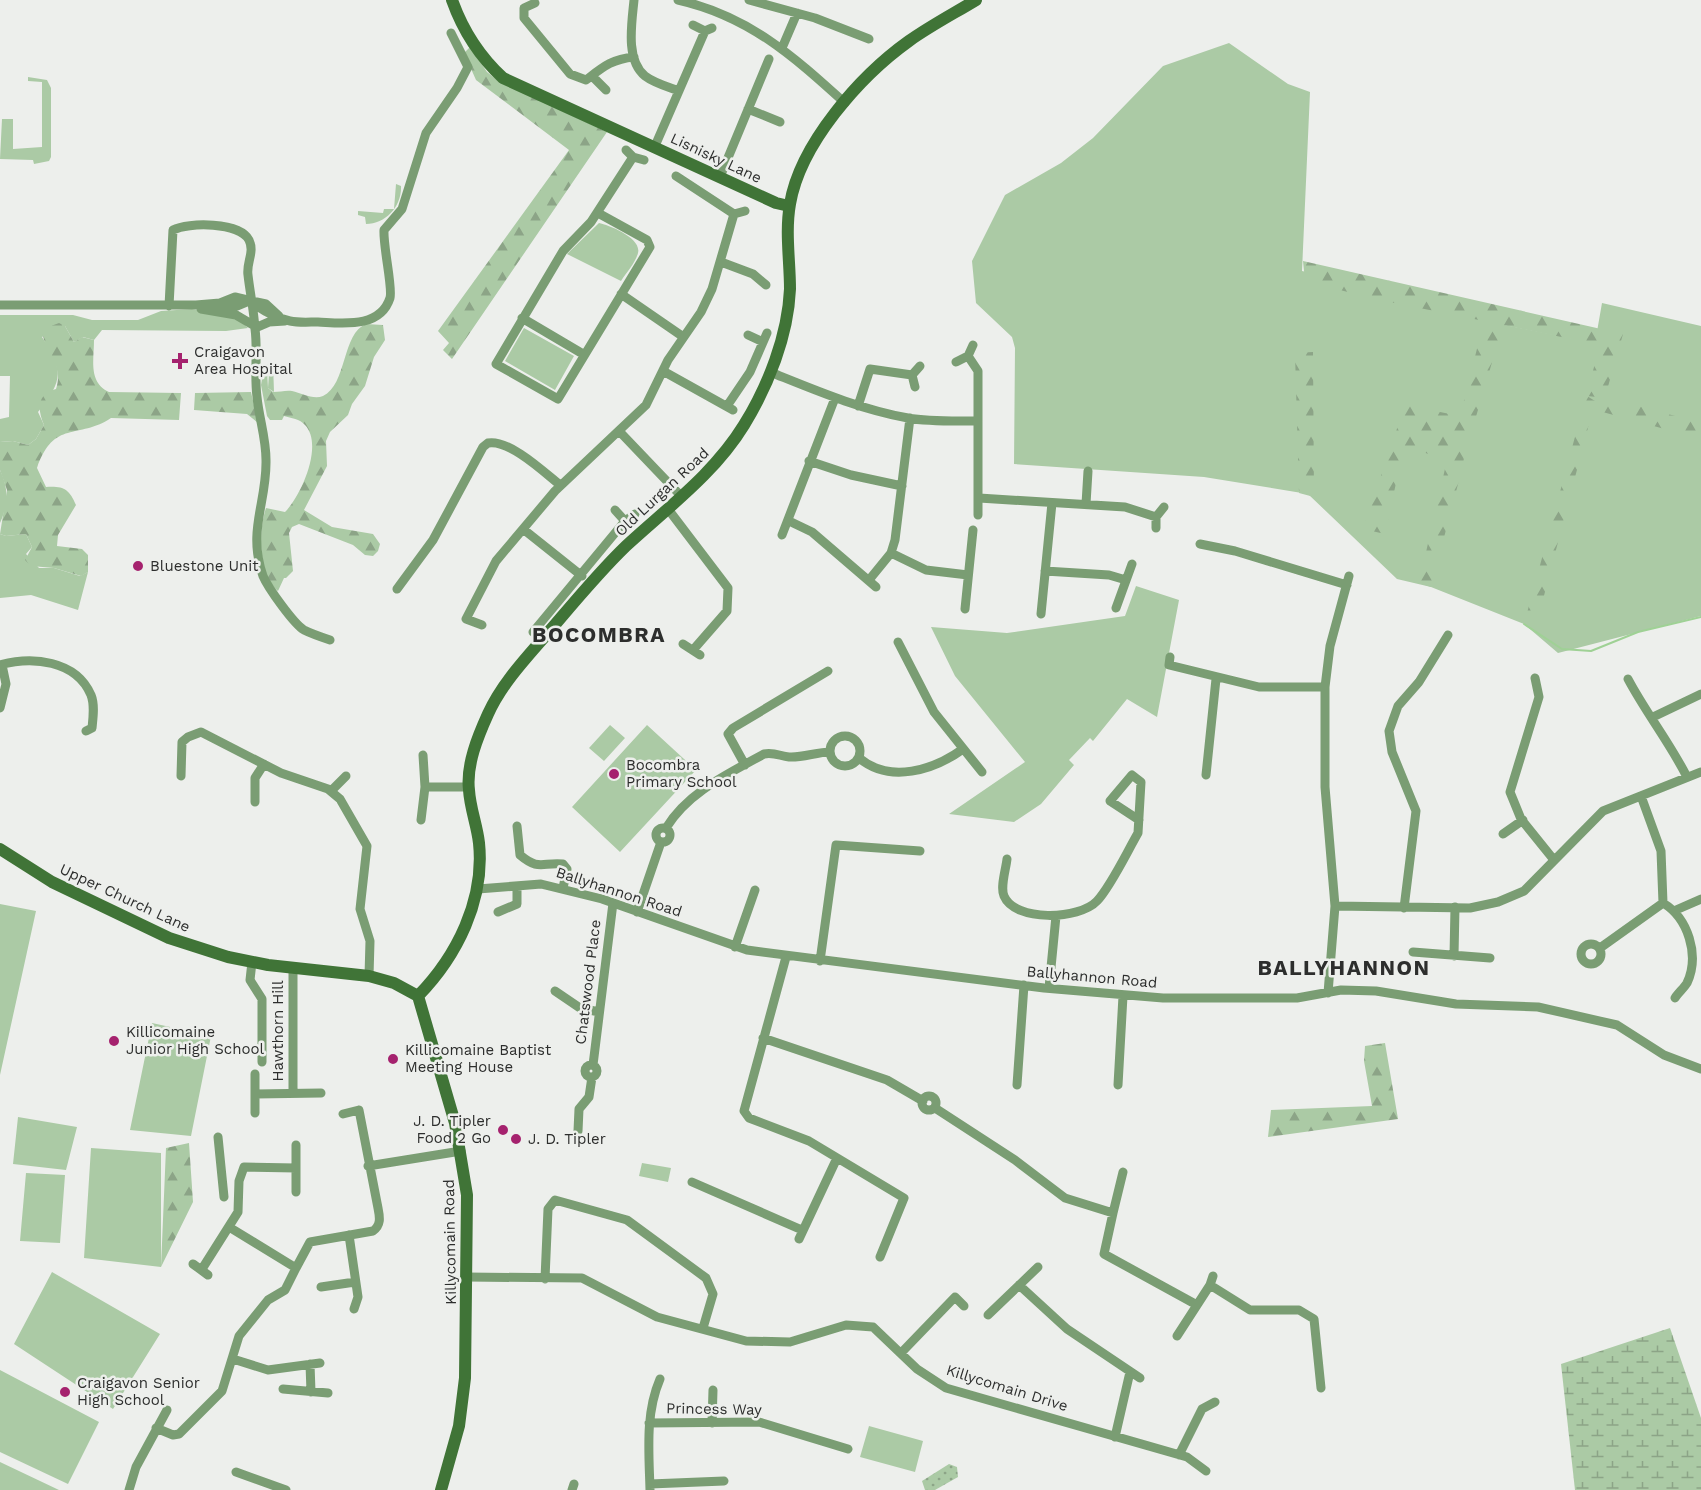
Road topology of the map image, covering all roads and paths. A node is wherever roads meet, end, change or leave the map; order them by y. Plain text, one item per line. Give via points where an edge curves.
1 (452, 0) edge
2 (634, 0) edge
3 (678, 0) edge
4 (976, 0) edge
5 (535, 3) dead end
6 (513, 4) dead end
7 (706, 4) edge
8 (754, 5) edge
9 (524, 8) junction
10 (797, 13) junction
11 (693, 25) dead end
12 (451, 33) dead end
13 (869, 39) dead end
14 (782, 48) junction
15 (634, 57) junction
16 (769, 59) dead end
17 (592, 76) junction
18 (606, 90) dead end
19 (679, 91) junction
20 (845, 103) junction
21 (748, 109) junction
22 (780, 122) dead end
23 (655, 146) junction
24 (644, 160) dead end
25 (720, 177) junction
26 (679, 180) dead end
27 (789, 206) junction
28 (746, 211) dead end
29 (598, 213) junction
30 (734, 214) junction
31 (721, 262) junction
32 (768, 287) dead end
33 (621, 294) junction
34 (250, 301) junction
35 (0, 305) edge
36 (196, 305) junction
37 (169, 306) junction
38 (522, 318) junction
39 (284, 319) junction
40 (255, 327) junction
41 (682, 336) junction
42 (748, 336) dead end
43 (973, 345) dead end
44 (583, 354) junction
45 (968, 356) junction
46 (956, 362) dead end
47 (920, 366) dead end
48 (663, 371) junction
49 (770, 372) junction
50 (912, 375) junction
51 (915, 387) dead end
52 (835, 398) junction
53 (858, 406) junction
54 (910, 418) junction
55 (978, 421) junction
56 (619, 431) junction
57 (809, 461) junction
58 (1088, 471) dead end
59 (560, 485) junction
60 (902, 486) junction
61 (682, 497) junction
62 (979, 498) junction
63 (1052, 503) junction
64 (1086, 504) junction
65 (1164, 507) dead end
66 (668, 509) junction
67 (615, 510) dead end
68 (635, 514) dead end
69 (978, 515) dead end
70 (1156, 518) junction
71 (625, 521) junction
72 (789, 521) junction
73 (1156, 528) dead end
74 (523, 529) junction
75 (973, 530) dead end
76 (782, 535) dead end
77 (1206, 541) dead end
78 (891, 553) junction
79 (1132, 564) dead end
80 (1045, 571) junction
81 (968, 575) junction
82 (582, 576) junction
83 (1126, 580) junction
84 (397, 589) dead end
85 (1116, 608) dead end
86 (965, 609) dead end
87 (1041, 614) dead end
88 (529, 620) dead end
89 (482, 625) dead end
90 (1448, 635) dead end
91 (330, 640) dead end
92 (898, 642) dead end
93 (683, 644) dead end
94 (915, 649) dead end
95 (904, 654) junction
96 (1170, 657) dead end
97 (1, 665) edge
98 (828, 671) dead end
99 (1535, 678) dead end
100 (1216, 679) junction
101 (1628, 679) dead end
102 (1325, 687) junction
103 (1701, 694) edge
104 (0, 708) edge
105 (1653, 717) junction
106 (86, 731) dead end
107 (963, 749) junction
108 (830, 752) junction
109 (423, 755) dead end
110 (859, 758) junction
111 (264, 764) junction
112 (745, 765) junction
113 (982, 772) dead end
114 (1701, 772) edge
115 (1206, 775) dead end
116 (181, 776) dead end
117 (346, 776) dead end
118 (1687, 777) junction
119 (425, 787) junction
120 (468, 787) junction
121 (331, 791) junction
122 (1641, 796) junction
123 (255, 802) dead end
124 (421, 820) dead end
125 (1139, 820) junction
126 (1523, 820) junction
127 (517, 826) dead end
128 (1503, 834) dead end
129 (0, 849) edge
130 (920, 851) dead end
131 (1007, 859) dead end
132 (1554, 860) junction
133 (517, 885) junction
134 (563, 888) junction
135 (478, 889) junction
136 (755, 890) dead end
137 (1701, 899) edge
138 (613, 903) junction
139 (1663, 903) junction
140 (1335, 906) junction
141 (1455, 907) junction
142 (1404, 908) junction
143 (1676, 910) junction
144 (498, 912) dead end
145 (637, 912) junction
146 (1056, 916) junction
147 (735, 947) junction
148 (1600, 948) dead end
149 (1413, 952) dead end
150 (1455, 956) junction
151 (786, 957) junction
152 (1490, 958) dead end
153 (820, 961) junction
154 (252, 962) junction
155 (293, 968) junction
156 (369, 976) junction
157 (1024, 986) junction
158 (1049, 988) junction
159 (555, 990) dead end
160 (1328, 993) junction
161 (418, 996) junction
162 (1123, 996) junction
163 (1675, 998) dead end
164 (599, 1012) junction
165 (764, 1038) junction
166 (262, 1062) dead end
167 (1701, 1069) edge
168 (255, 1074) dead end
169 (1017, 1085) dead end
170 (1118, 1085) dead end
171 (293, 1093) junction
172 (321, 1093) dead end
173 (256, 1094) junction
174 (255, 1113) dead end
175 (343, 1114) dead end
176 (578, 1131) dead end
177 (218, 1137) dead end
178 (296, 1145) dead end
179 (461, 1151) junction
180 (837, 1158) junction
181 (368, 1166) junction
182 (296, 1168) junction
183 (1123, 1172) dead end
184 (239, 1181) junction
185 (223, 1182) junction
186 (692, 1182) dead end
187 (296, 1192) dead end
188 (224, 1197) dead end
189 (1113, 1212) junction
190 (229, 1227) junction
191 (349, 1235) junction
192 (880, 1257) dead end
193 (1038, 1267) dead end
194 (201, 1269) dead end
195 (296, 1269) junction
196 (466, 1277) junction
197 (545, 1279) junction
198 (356, 1282) junction
199 (1019, 1284) junction
200 (321, 1287) dead end
201 (1197, 1305) junction
202 (964, 1306) dead end
203 (354, 1309) dead end
204 (988, 1315) dead end
205 (703, 1328) junction
206 (1177, 1336) dead end
207 (901, 1353) junction
208 (233, 1359) junction
209 (1130, 1371) junction
210 (1140, 1378) dead end
211 (660, 1379) dead end
212 (1321, 1388) dead end
213 (283, 1389) dead end
214 (714, 1390) dead end
215 (311, 1392) junction
216 (328, 1393) dead end
217 (1215, 1402) dead end
218 (167, 1410) dead end
219 (648, 1423) junction
220 (712, 1423) junction
221 (156, 1428) junction
222 (1115, 1437) junction
223 (848, 1449) dead end
224 (1179, 1455) junction
225 (1206, 1471) dead end
226 (236, 1472) dead end
227 (724, 1481) dead end
228 (650, 1487) edge
229 (129, 1490) edge
230 (286, 1490) edge
231 (441, 1490) edge

1 - 23 street, Lisnisky Lane via 472,43 503,78
2 - 15 street
3 - 7 street
4 - 20 street, Old Lurgan Road via 907,42 872,72
5 - 9 street
6 - 9 street
7 - 14 street
8 - 10 street
9 - 17 street via 524,18 570,74 586,80
10 - 13 street via 856,38
10 - 14 street
11 - 19 street via 708,29
12 - 39 street via 468,67 426,133 402,209 384,230 391,292 386,306 359,323
14 - 20 street
15 - 17 street via 606,63
15 - 19 street via 639,71 647,78
16 - 21 street
17 - 18 street
19 - 23 street
20 - 27 street, Old Lurgan Road via 804,160
21 - 22 street
21 - 25 street
23 - 25 street, Lisnisky Lane
24 - 29 street via 629,153
25 - 27 street, Lisnisky Lane
26 - 30 street
27 - 49 street, Old Lurgan Road via 790,291 783,332
28 - 30 street
29 - 33 street via 646,240 650,247
29 - 38 street via 563,251
30 - 31 street
31 - 32 street via 753,274
31 - 41 street via 701,312
33 - 41 street
33 - 44 street
34 - 36 street via 235,297
34 - 37 street via 248,237 230,226 182,225 171,237
34 - 39 street via 266,304
34 - 40 street
35 - 37 street
36 - 37 street
36 - 40 street via 236,315
38 - 44 street
38 - 44 street via 496,364 558,399
39 - 40 street
40 - 91 street via 257,397 266,460 255,533 264,578 302,628
41 - 48 street
42 - 48 street via 765,337 730,408
43 - 45 street
45 - 46 street
45 - 55 street via 978,371
47 - 50 street
48 - 56 street via 646,405
49 - 52 street
49 - 61 street, Old Lurgan Road via 743,426 720,459
50 - 51 street
50 - 53 street via 870,369
52 - 53 street
52 - 57 street
53 - 54 street
54 - 55 street
54 - 60 street
55 - 62 street
56 - 59 street
56 - 61 street
57 - 60 street
57 - 72 street
58 - 64 street
59 - 74 street
59 - 84 street via 514,450 488,443 433,540
60 - 78 street
61 - 66 street, Old Lurgan Road
62 - 63 street
62 - 69 street
63 - 64 street
63 - 80 street
64 - 70 street via 1132,508
65 - 70 street
66 - 93 street via 728,588 727,611 696,653
66 - 120 street, Old Lurgan Road via 623,549 505,685 489,712 471,764
67 - 71 street
68 - 71 street
70 - 73 street
71 - 82 street
72 - 76 street
72 - 78 street via 812,532 873,583
74 - 82 street
74 - 89 street via 496,561 464,623
75 - 81 street
77 - 102 street via 1348,580 1330,646
78 - 81 street via 926,570
79 - 83 street
80 - 83 street via 1109,575
80 - 87 street
81 - 86 street
82 - 88 street via 535,630
83 - 85 street
90 - 142 street via 1419,682 1398,706 1389,731 1392,752 1416,811
92 - 95 street
94 - 95 street
95 - 107 street via 934,712
96 - 100 street via 1169,665
97 - 104 street via 6,684
97 - 106 street via 39,661 75,673 91,695 92,728
98 - 112 street via 733,728 728,734 729,741
99 - 126 street via 1539,697 1510,792
100 - 102 street via 1259,687
100 - 115 street
101 - 105 street
102 - 140 street via 1325,787
103 - 105 street
105 - 118 street
107 - 110 street via 938,765 915,772 868,766
107 - 113 street
108 - 110 street via 842,766 852,765
108 - 110 street via 833,743 846,736 858,744
108 - 112 street via 790,757 773,752
109 - 119 street
111 - 116 street via 201,732 182,742
111 - 121 street
111 - 123 street via 255,778
112 - 145 street via 703,789 676,812 666,828 656,832 661,842
114 - 118 street
117 - 121 street
118 - 122 street
119 - 120 street
119 - 124 street
120 - 135 street via 479,843
121 - 156 street via 367,846 360,909 372,954
122 - 132 street via 1604,811
122 - 139 street via 1661,851
125 - 125 street via 1142,782 1132,775 1110,801
125 - 146 street via 1138,833 1096,902 1076,913
126 - 128 street
126 - 132 street
127 - 134 street via 520,855 531,864 563,864 567,868
129 - 154 street, Upper Church Lane via 52,882 169,938
130 - 153 street via 836,845
131 - 146 street via 1003,894 1010,906 1023,912
132 - 141 street via 1524,891 1498,902
133 - 134 street, Ballyhannon Road
133 - 135 street, Ballyhannon Road
133 - 144 street via 517,904
134 - 138 street, Ballyhannon Road
135 - 161 street via 474,908 460,936
136 - 147 street
137 - 143 street
138 - 145 street, Ballyhannon Road
138 - 164 street, Chatswood Place
139 - 143 street
139 - 148 street
140 - 142 street
140 - 160 street
141 - 142 street
141 - 150 street
143 - 163 street via 1686,927 1693,956 1687,983
145 - 147 street, Ballyhannon Road
146 - 158 street
147 - 151 street, Ballyhannon Road
149 - 150 street
150 - 152 street
151 - 153 street, Ballyhannon Road
151 - 165 street
153 - 157 street, Ballyhannon Road
154 - 155 street, Upper Church Lane
154 - 166 street via 250,980 262,999
155 - 156 street, Upper Church Lane
155 - 171 street, Hawthorn Hill
156 - 161 street, Upper Church Lane
157 - 158 street, Ballyhannon Road
157 - 169 street
158 - 162 street, Ballyhannon Road
159 - 164 street via 580,1008
160 - 162 street, Ballyhannon Road via 1297,998
160 - 167 street, Ballyhannon Road via 1376,991 1446,1003 1558,1010 1617,1025 1664,1055
161 - 179 street, Killycomain Road
162 - 170 street
164 - 176 street, Chatswood Place via 593,1065 587,1066 585,1072 592,1077 589,1097 579,1109
165 - 180 street via 744,1111 749,1118
165 - 189 street via 887,1080 923,1101 926,1109 935,1107 1015,1160 1065,1198
168 - 173 street, Hawthorn Hill
171 - 172 street, Hawthorn Hill
171 - 173 street, Hawthorn Hill
173 - 174 street, Hawthorn Hill
175 - 181 street via 359,1110
177 - 185 street
178 - 182 street
179 - 181 street
179 - 196 street, Killycomain Road via 467,1195
180 - 186 street via 801,1234
180 - 192 street via 904,1198
181 - 191 street via 380,1220 373,1231
182 - 184 street via 244,1167
182 - 187 street
183 - 189 street
184 - 185 street
184 - 190 street via 238,1212
185 - 188 street
189 - 201 street via 1104,1254
190 - 194 street
190 - 195 street
191 - 195 street via 310,1242
191 - 198 street
193 - 199 street
195 - 208 street via 287,1286 268,1300 242,1332
196 - 197 street, Killycomain Drive
196 - 231 street, Killycomain Road via 464,1388 459,1426
197 - 205 street, Killycomain Drive via 582,1278 657,1317
197 - 205 street via 548,1209 555,1200 627,1220 706,1278 713,1294
198 - 200 street
198 - 203 street via 358,1297
199 - 204 street
199 - 209 street via 1067,1329
201 - 206 street
201 - 212 street via 1211,1280 1250,1310 1299,1310 1314,1318
202 - 207 street via 955,1297
205 - 207 street, Killycomain Drive via 746,1341 790,1342 846,1325 873,1327
207 - 222 street, Killycomain Drive via 946,1388
208 - 215 street via 268,1371 315,1363
208 - 221 street via 222,1391 182,1432 173,1435
209 - 210 street
209 - 222 street
211 - 219 street
213 - 215 street
214 - 220 street
215 - 216 street
217 - 224 street via 1202,1409
218 - 221 street
219 - 220 street, Princess Way
219 - 228 street
220 - 223 street, Princess Way via 759,1422
221 - 229 street
222 - 224 street, Killycomain Drive
224 - 225 street, Killycomain Drive
226 - 230 street
227 - 228 street

